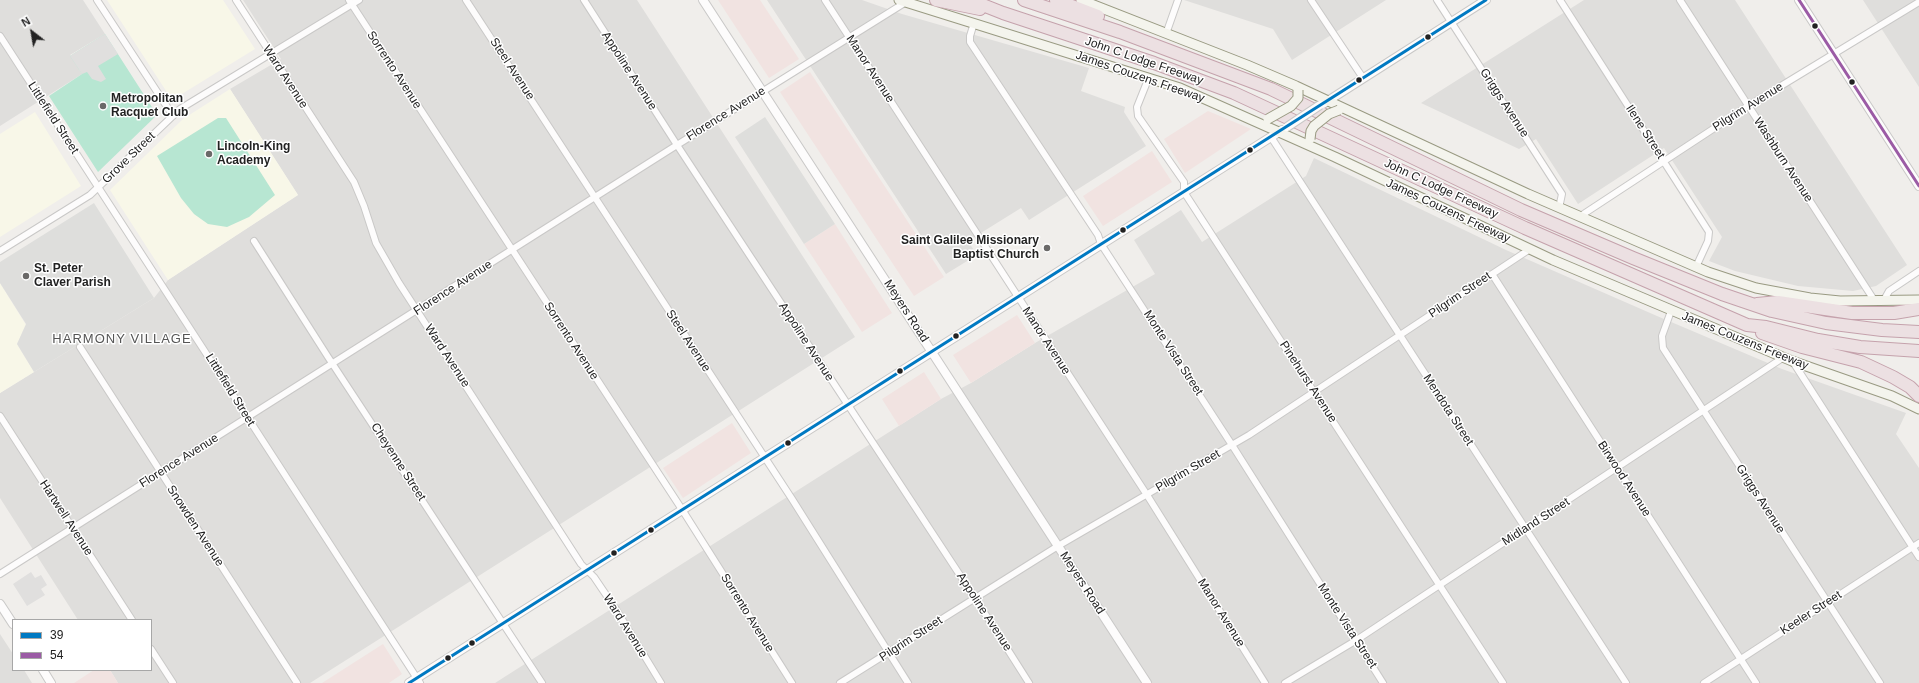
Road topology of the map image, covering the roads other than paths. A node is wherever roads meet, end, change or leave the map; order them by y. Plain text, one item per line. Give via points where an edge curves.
1 (97, 0) edge
2 (236, 0) edge
3 (359, 0) edge
4 (466, 0) edge
5 (584, 0) edge
6 (703, 0) edge
7 (825, 0) edge
8 (936, 0) edge
9 (970, 0) edge
10 (1024, 0) edge
11 (1056, 0) edge
12 (1081, 0) edge
13 (1178, 0) edge
14 (1311, 0) edge
15 (1438, 0) edge
16 (1486, 0) edge
17 (1560, 0) edge
18 (1680, 0) edge
19 (1799, 0) edge
20 (902, 1) edge
21 (351, 2) edge
22 (1919, 2) edge
23 (1003, 13) junction
24 (1452, 22) junction
25 (974, 23) junction
26 (1120, 32) junction
27 (1166, 34) junction
28 (0, 36) edge
29 (850, 37) junction
30 (1834, 53) junction
31 (270, 54) junction
32 (1149, 77) junction
33 (1363, 78) junction
34 (1297, 88) junction
35 (763, 91) junction
36 (1324, 103) junction
37 (1748, 106) junction
38 (1350, 110) junction
39 (1235, 112) junction
40 (173, 116) junction
41 (1283, 129) junction
42 (1270, 137) junction
43 (676, 145) junction
44 (1318, 149) junction
45 (1664, 162) junction
46 (1919, 186) edge
47 (98, 188) junction
48 (1184, 192) junction
49 (595, 197) junction
50 (1558, 208) junction
51 (1579, 217) junction
52 (254, 241) dead end
53 (1102, 244) junction
54 (1530, 249) junction
55 (511, 250) junction
56 (0, 251) edge
57 (1696, 267) junction
58 (1919, 271) edge
59 (1492, 274) junction
60 (1018, 297) junction
61 (1874, 300) junction
62 (1884, 300) junction
63 (1919, 300) edge
64 (1753, 304) junction
65 (1919, 308) edge
66 (417, 311) junction
67 (1671, 311) junction
68 (1747, 325) junction
69 (1919, 332) edge
70 (1400, 335) junction
71 (80, 347) dead end
72 (933, 351) junction
73 (1919, 351) edge
74 (1788, 359) junction
75 (332, 363) junction
76 (1314, 392) junction
77 (1919, 396) edge
78 (848, 405) junction
79 (1919, 409) edge
80 (1703, 412) junction
81 (0, 416) edge
82 (247, 418) junction
83 (1232, 445) junction
84 (764, 458) junction
85 (1617, 468) junction
86 (160, 473) junction
87 (1147, 495) junction
88 (682, 510) junction
89 (73, 528) junction
90 (1526, 529) junction
91 (1919, 543) edge
92 (1058, 546) junction
93 (1912, 547) junction
94 (1919, 557) edge
95 (587, 571) junction
96 (0, 574) edge
97 (1440, 585) junction
98 (975, 598) junction
99 (1828, 602) junction
100 (0, 604) edge
101 (131, 619) edge
102 (12, 622) edge
103 (504, 624) junction
104 (1355, 641) junction
105 (152, 651) edge
106 (889, 653) junction
107 (1740, 660) junction
108 (44, 671) edge
109 (418, 681) edge
110 (51, 683) edge
111 (173, 683) edge
112 (297, 683) edge
113 (410, 683) edge
114 (542, 683) edge
115 (662, 683) edge
116 (792, 683) edge
117 (840, 683) edge
118 (908, 683) edge
119 (1030, 683) edge
120 (1147, 683) edge
121 (1265, 683) edge
122 (1285, 683) edge
123 (1383, 683) edge
124 (1502, 683) edge
125 (1626, 683) edge
126 (1704, 683) edge
127 (1756, 683) edge
128 (1880, 683) edge

1 - 40 street
2 - 31 street, Ward Avenue
3 - 21 street, Grove Street
4 - 49 street, Steel Avenue
5 - 43 street, Appoline Avenue
6 - 35 street, Meyers Road
7 - 29 street, Manor Avenue
8 - 23 highway
9 - 23 highway, John C Lodge Freeway
10 - 26 highway, John C Lodge Freeway
11 - 26 highway via 1101,18
12 - 27 main road
13 - 27 street
14 - 33 street
15 - 24 street, Griggs Avenue
16 - 24 street
17 - 45 street, Ilene Street
18 - 37 street, Washburn Avenue
19 - 30 street
20 - 25 main road, James Couzens Freeway
20 - 29 street, Florence Avenue
21 - 31 street, Grove Street
21 - 55 street, Sorrento Avenue
22 - 30 street, Pilgrim Avenue
23 - 68 highway, John C Lodge Freeway via 1154,63 1234,93 1525,228
24 - 33 street
24 - 50 street, Griggs Avenue via 1562,194
25 - 32 main road, James Couzens Freeway
25 - 53 street, Monte Vista Street via 970,42
26 - 64 highway, John C Lodge Freeway via 1271,89 1521,210 1670,274
27 - 34 main road
28 - 47 street, Littlefield Street
29 - 35 street, Florence Avenue
29 - 60 street, Manor Avenue
30 - 37 street, Pilgrim Avenue
30 - 46 street
31 - 40 street, Grove Street via 180,109
31 - 66 street, Ward Avenue via 354,182 376,244
32 - 39 main road, James Couzens Freeway
32 - 48 street, Pinehurst Avenue via 1137,112 1184,182
33 - 36 street
34 - 36 main road
34 - 39 main road, bridge via 1298,98 1291,106 1268,119
35 - 43 street, Florence Avenue
35 - 72 street, Meyers Road
36 - 38 main road
36 - 41 street, bridge
37 - 45 street, Pilgrim Avenue
37 - 61 street, Washburn Avenue
38 - 44 main road, bridge via 1339,110 1329,114 1314,126 1310,139
38 - 50 main road
39 - 41 main road, James Couzens Freeway
40 - 47 street, Grove Street
41 - 42 street
41 - 44 main road, James Couzens Freeway
42 - 48 street
42 - 70 street, Mendota Street
43 - 49 street, Florence Avenue
43 - 78 street, Appoline Avenue
44 - 54 main road, James Couzens Freeway
45 - 51 street, Pilgrim Avenue
45 - 57 street, Ilene Street via 1709,232
47 - 56 street, Grove Street
47 - 82 street, Littlefield Street
48 - 53 street
48 - 76 street, Pinehurst Avenue
49 - 55 street, Florence Avenue
49 - 84 street, Steel Avenue
50 - 51 main road
51 - 57 main road
52 - 75 street, Cheyenne Street
53 - 60 street
53 - 83 street, Monte Vista Street
54 - 59 street, Pilgrim Street
54 - 67 main road, James Couzens Freeway
55 - 66 street, Florence Avenue
55 - 88 street, Sorrento Avenue
57 - 61 main road via 1729,280 1778,293 1840,301
58 - 62 street via 1889,291
59 - 70 street, Pilgrim Street
59 - 85 street, Birwood Avenue
60 - 72 street
60 - 87 street, Manor Avenue
61 - 62 main road
62 - 63 main road
64 - 65 highway via 1778,302 1852,313 1894,312
64 - 69 highway, John C Lodge Freeway via 1772,311 1832,324
66 - 75 street, Florence Avenue
66 - 95 street, Ward Avenue
67 - 74 main road, James Couzens Freeway
67 - 80 street, Griggs Avenue via 1662,336 1663,348
68 - 73 highway, John C Lodge Freeway via 1860,347
68 - 77 highway via 1802,347 1861,362 1893,377
70 - 76 street, Pilgrim Street
70 - 90 street, Mendota Street
71 - 86 street, Snowden Avenue
72 - 78 street
72 - 92 street, Meyers Road
74 - 79 main road, James Couzens Freeway via 1892,396
74 - 80 street, Midland Street
74 - 93 street
75 - 82 street, Florence Avenue
75 - 103 street, Cheyenne Street
76 - 83 street, Pilgrim Street
76 - 97 street, Pinehurst Avenue
78 - 84 street
78 - 98 street, Appoline Avenue
80 - 85 street, Midland Street
80 - 99 street, Griggs Avenue
81 - 89 street, Hartwell Avenue
82 - 86 street, Florence Avenue
82 - 109 street, Littlefield Street
83 - 87 street, Pilgrim Street
83 - 104 street, Monte Vista Street
84 - 88 street
84 - 106 street, Steel Avenue
85 - 90 street, Midland Street
85 - 107 street, Birwood Avenue
86 - 89 street, Florence Avenue
86 - 112 street, Snowden Avenue
87 - 92 street, Pilgrim Street
87 - 121 street, Manor Avenue
88 - 95 street
88 - 116 street, Sorrento Avenue
89 - 96 street, Florence Avenue
89 - 101 street, Hartwell Avenue
90 - 97 street, Midland Street
90 - 125 street, Mendota Street
91 - 93 street, Keeler Street
92 - 98 street, Pilgrim Street
92 - 120 street, Meyers Road
93 - 94 street
93 - 99 street, Keeler Street
95 - 103 street
95 - 115 street, Ward Avenue via 594,577
97 - 104 street, Midland Street
97 - 124 street, Pinehurst Avenue
98 - 106 street, Pilgrim Street
98 - 119 street, Appoline Avenue
99 - 107 street, Keeler Street
99 - 128 street, Griggs Avenue
100 - 102 street
103 - 109 street
103 - 114 street, Cheyenne Street
104 - 122 street, Midland Street
104 - 123 street, Monte Vista Street
105 - 111 street
106 - 117 street, Pilgrim Street
106 - 118 street, Steel Avenue
107 - 126 street, Keeler Street
107 - 127 street, Birwood Avenue
108 - 110 street
109 - 113 street

